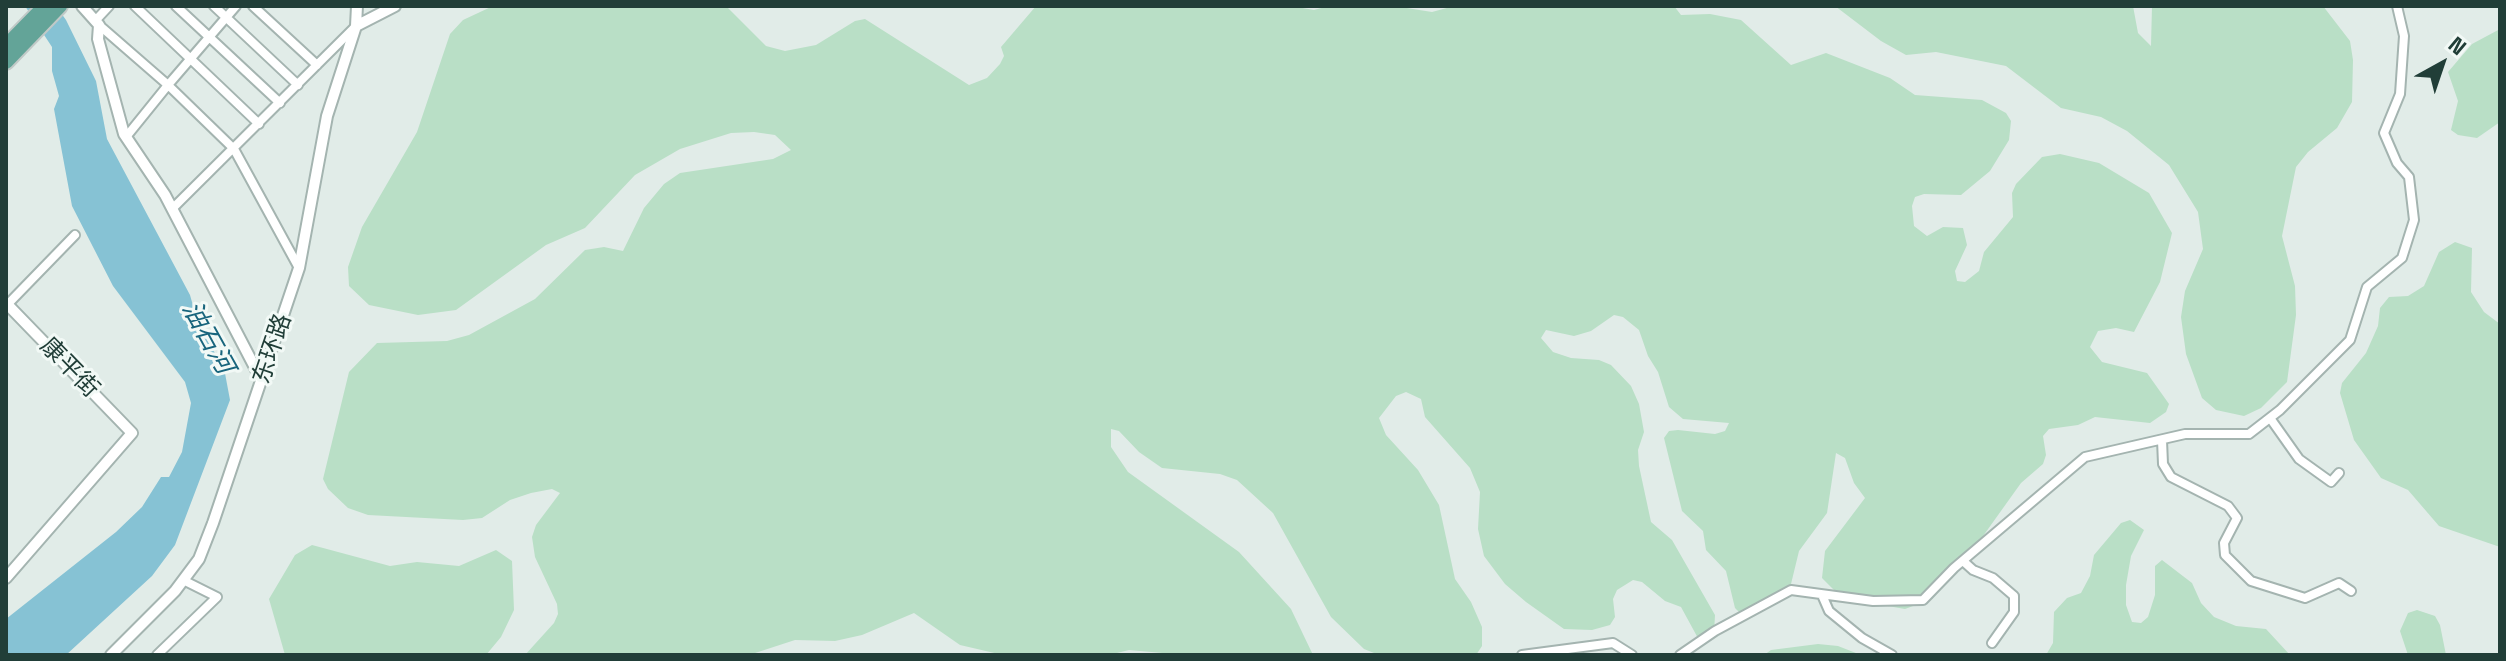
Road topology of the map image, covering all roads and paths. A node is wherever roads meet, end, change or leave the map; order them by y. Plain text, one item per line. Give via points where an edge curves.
1 (45, 6) edge
2 (60, 6) edge
3 (82, 6) edge
4 (109, 6) edge
5 (135, 6) edge
6 (176, 6) edge
7 (214, 6) edge
8 (236, 6) edge
9 (253, 6) edge
10 (357, 6) edge
11 (395, 6) edge
12 (2397, 6) edge
13 (226, 18) junction
14 (97, 23) junction
15 (356, 26) junction
16 (209, 37) junction
17 (14, 44) edge
18 (191, 59) junction
19 (6, 62) edge
20 (317, 65) junction
21 (168, 85) junction
22 (298, 85) junction
23 (280, 103) junction
24 (259, 124) junction
25 (126, 137) junction
26 (234, 149) junction
27 (172, 209) junction
28 (75, 235) dead end
29 (299, 268) junction
30 (6, 305) edge
31 (262, 381) junction
32 (2270, 418) junction
33 (2162, 440) junction
34 (2339, 473) dead end
35 (1963, 561) junction
36 (6, 578) edge
37 (183, 580) junction
38 (2351, 591) dead end
39 (1822, 595) junction
40 (1992, 643) dead end
41 (111, 655) edge
42 (157, 655) edge
43 (1522, 655) edge
44 (1632, 655) edge
45 (1680, 655) edge
46 (1892, 655) edge

1 - 17 main road
2 - 17 main road
3 - 14 street
4 - 14 street
5 - 18 street
6 - 16 street
7 - 13 street
8 - 13 street
9 - 20 street
10 - 15 street, 东环路
11 - 15 street
12 - 32 street via 2404,36 2400,94 2384,133 2409,177 2414,220 2410,233 2402,258 2367,287 2350,340
13 - 16 street
13 - 22 street
14 - 21 street
14 - 25 street
15 - 20 street
15 - 29 street, 东环路 via 327,116
16 - 18 street
16 - 23 street
17 - 19 main road
18 - 21 street
18 - 24 street
20 - 22 street
21 - 25 street
21 - 26 street
22 - 23 street
23 - 24 street
24 - 26 street
25 - 27 street
26 - 27 street
26 - 29 street
27 - 31 street
28 - 30 street
29 - 31 street, 东环路
30 - 36 street, 康平街 via 132,433
31 - 37 street, 东环路 via 199,559
32 - 33 street via 2249,434 2185,434
32 - 34 street via 2299,459 2331,482
33 - 35 street via 2085,457
33 - 38 street via 2163,464 2171,477 2228,506 2237,518 2224,543 2225,555 2251,581 2305,598 2339,583
35 - 39 street via 1923,600
35 - 40 street via 2014,596 2014,612
37 - 41 street, 东环路
37 - 42 street via 217,597
39 - 45 street via 1791,590
39 - 46 street via 1829,611
43 - 44 street via 1613,643

